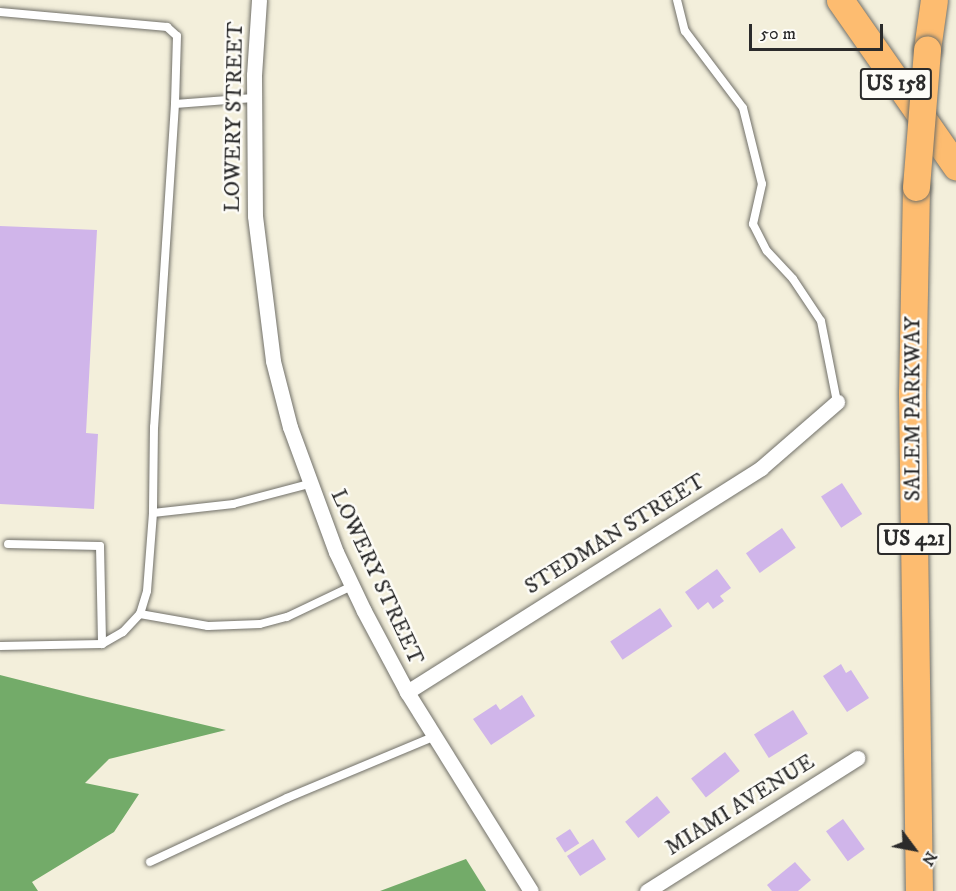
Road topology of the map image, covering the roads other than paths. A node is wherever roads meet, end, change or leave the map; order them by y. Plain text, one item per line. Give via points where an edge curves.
1 (260, 0) edge
2 (677, 0) edge
3 (840, 0) edge
4 (934, 0) edge
5 (0, 12) edge
6 (253, 98) junction
7 (175, 104) junction
8 (956, 166) edge
9 (837, 402) joint
10 (309, 484) junction
11 (153, 513) junction
12 (8, 544) dead end
13 (352, 586) junction
14 (140, 615) junction
15 (102, 644) junction
16 (0, 646) edge
17 (407, 692) junction
18 (435, 736) junction
19 (857, 758) dead end
20 (150, 862) dead end
21 (531, 891) edge
22 (646, 891) edge
23 (919, 891) edge

1 - 6 street, LOWERY STREET
2 - 9 lane via 685,31 743,108 762,184 753,224 767,251 793,279 821,321
3 - 8 highway, US 158
4 - 23 highway, SALEM PARKWAY / US 421, bridge via 916,188 912,393
5 - 7 lane via 167,27 177,36
6 - 7 lane
6 - 10 street, LOWERY STREET via 255,216 262,290 273,361
7 - 11 lane via 154,427
9 - 17 street, STEDMAN STREET via 761,468
10 - 11 lane via 233,504
10 - 13 street, LOWERY STREET
11 - 14 lane via 147,591
12 - 15 lane via 100,546
13 - 14 lane via 287,617 260,624 208,626
13 - 17 street, LOWERY STREET
14 - 15 lane via 123,632
15 - 16 lane
17 - 18 street, LOWERY STREET
18 - 20 lane via 287,798
18 - 21 street, LOWERY STREET
19 - 22 street, MIAMI AVENUE

